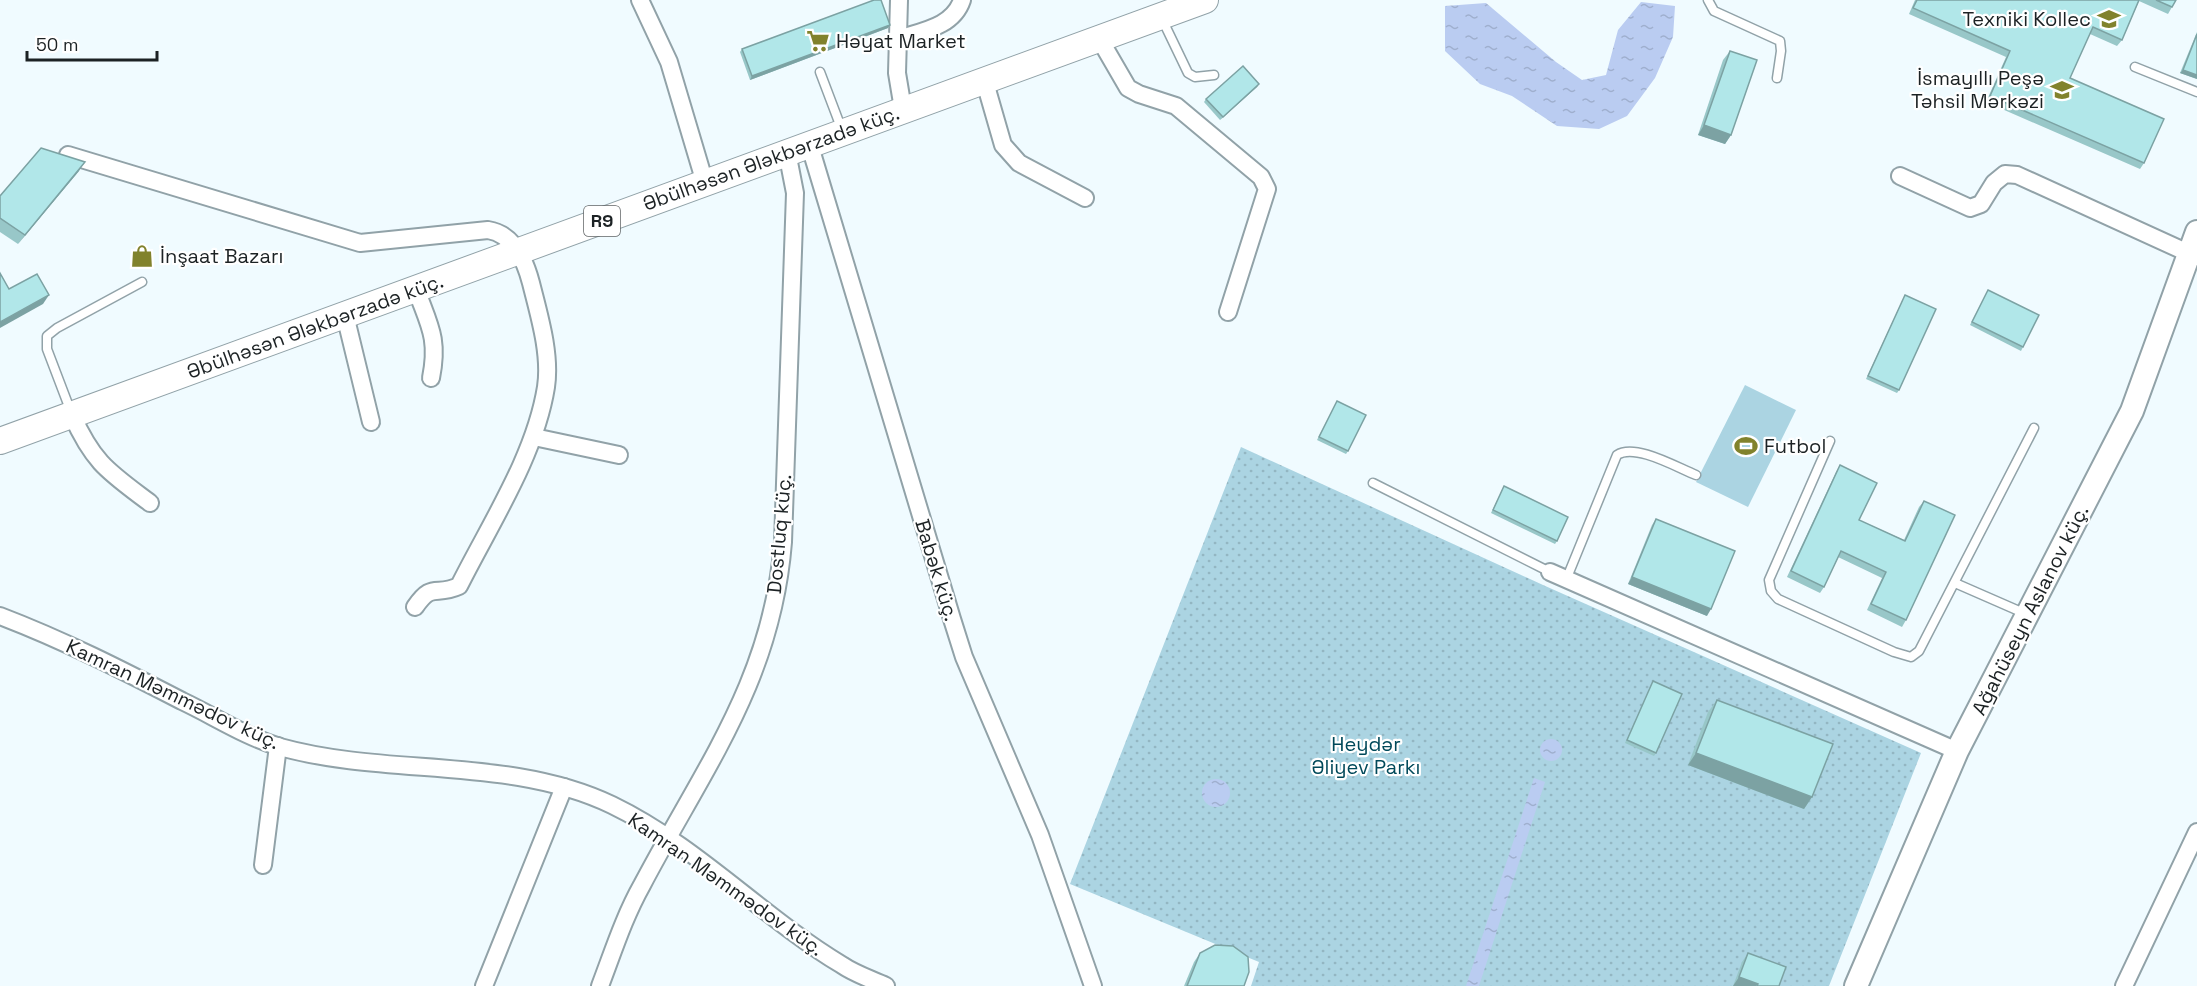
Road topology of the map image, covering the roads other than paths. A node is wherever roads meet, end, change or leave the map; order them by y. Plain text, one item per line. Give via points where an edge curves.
1 (640, 0) edge
2 (899, 0) edge
3 (962, 0) edge
4 (1708, 0) edge
5 (1196, 2) edge
6 (1160, 16) junction
7 (1099, 38) junction
8 (898, 39) junction
9 (2135, 67) dead end
10 (820, 72) dead end
11 (1214, 75) dead end
12 (1777, 78) dead end
13 (984, 79) junction
14 (2197, 92) edge
15 (903, 108) junction
16 (843, 131) junction
17 (798, 147) junction
18 (68, 155) edge
19 (1900, 176) dead end
20 (705, 183) junction
21 (1085, 198) dead end
22 (2197, 232) edge
23 (518, 251) junction
24 (2193, 255) edge
25 (142, 282) dead end
26 (416, 289) junction
27 (1227, 312) dead end
28 (345, 315) junction
29 (431, 378) dead end
30 (72, 415) junction
31 (371, 422) dead end
32 (2034, 428) dead end
33 (534, 437) junction
34 (0, 441) edge
35 (1830, 441) dead end
36 (619, 455) dead end
37 (1696, 475) dead end
38 (1373, 483) dead end
39 (150, 503) dead end
40 (1550, 572) joint
41 (1566, 580) junction
42 (1955, 582) junction
43 (416, 607) dead end
44 (2026, 614) junction
45 (0, 616) edge
46 (278, 746) junction
47 (1957, 751) junction
48 (564, 787) junction
49 (2197, 832) edge
50 (669, 838) junction
51 (263, 865) dead end
52 (484, 986) edge
53 (600, 986) edge
54 (886, 986) edge
55 (1093, 986) edge
56 (1856, 986) edge
57 (2124, 986) edge

1 - 20 street via 669,62
2 - 8 street
3 - 8 street via 944,24
4 - 12 lane via 1714,11 1780,41
5 - 6 main road, Əbülhəsən Ələkbərzadə küç. / R9
6 - 7 main road, Əbülhəsən Ələkbərzadə küç. / R9
6 - 11 lane via 1188,73 1195,77
7 - 13 main road, Əbülhəsən Ələkbərzadə küç. / R9
7 - 27 street via 1128,88 1176,106 1190,116 1261,177 1268,189
8 - 15 street via 897,72
9 - 14 lane
10 - 16 lane
13 - 15 main road, Əbülhəsən Ələkbərzadə küç. / R9
13 - 21 street via 1002,144 1019,163
15 - 16 main road, Əbülhəsən Ələkbərzadə küç. / R9
16 - 17 main road, Əbülhəsən Ələkbərzadə küç. / R9
17 - 20 main road, Əbülhəsən Ələkbərzadə küç. / R9
17 - 50 street, Dostluq küç. via 781,569 755,672 713,762
17 - 55 street, Babək küç. via 964,657 1029,808
18 - 23 street via 360,243 488,230 506,236
19 - 24 street via 1970,208 1981,204 2005,174 2017,175
20 - 23 main road, Əbülhəsən Ələkbərzadə küç. / R9
22 - 24 street, Ağahüseyn Aslanov küç.
23 - 26 main road, Əbülhəsən Ələkbərzadə küç. / R9
23 - 33 street via 530,278 544,343 546,385
24 - 44 street, Ağahüseyn Aslanov küç. via 2132,411
25 - 30 lane via 47,336 47,349
26 - 28 main road, Əbülhəsən Ələkbərzadə küç. / R9
26 - 29 street via 434,339 436,354
28 - 30 main road, Əbülhəsən Ələkbərzadə küç. / R9
28 - 31 street
30 - 34 main road, Əbülhəsən Ələkbərzadə küç. / R9
30 - 39 street via 86,444 104,468
32 - 42 lane
33 - 36 street
33 - 43 street via 459,586 426,593
35 - 42 lane via 1769,580 1778,599 1911,657 1919,651
37 - 41 lane via 1637,451 1624,450 1617,455
38 - 40 lane
40 - 41 street
41 - 47 street
42 - 44 lane
44 - 47 street, Ağahüseyn Aslanov küç.
45 - 46 street, Kamran Məmmədov küç. via 66,642
46 - 48 street, Kamran Məmmədov küç. via 347,761 522,778
46 - 51 street
47 - 56 street, Ağahüseyn Aslanov küç.
48 - 50 street, Kamran Məmmədov küç. via 613,805
48 - 52 street
49 - 57 street
50 - 53 street, Dostluq küç. via 641,885
50 - 54 street, Kamran Məmmədov küç. via 803,940 844,967

